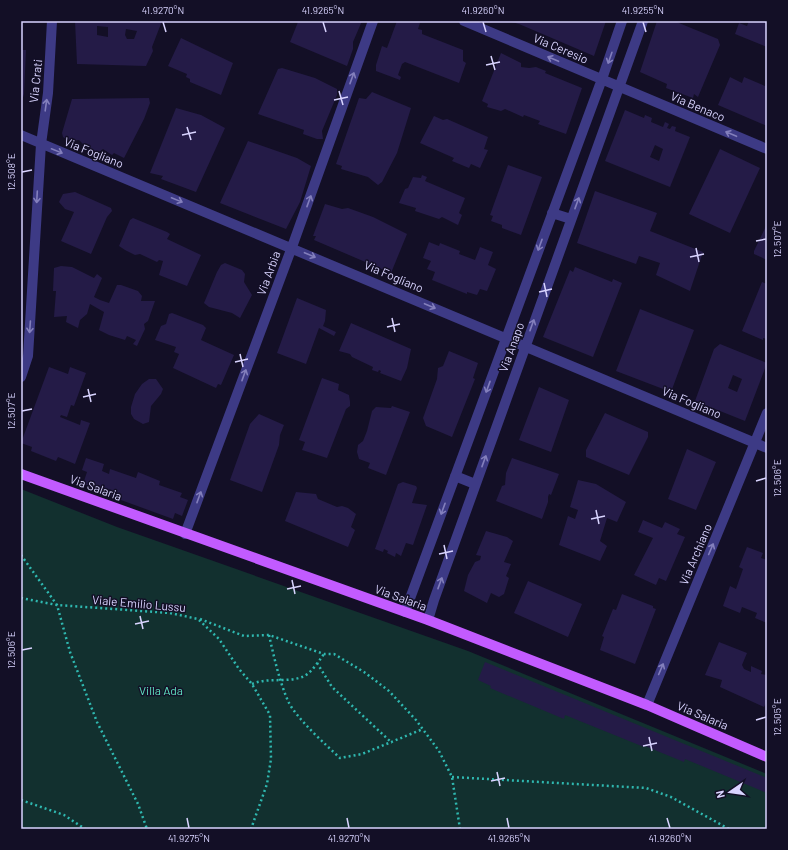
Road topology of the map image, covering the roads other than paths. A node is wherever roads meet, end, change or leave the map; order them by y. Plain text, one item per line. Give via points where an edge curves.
1 (52, 21) edge
2 (373, 21) edge
3 (464, 21) edge
4 (622, 21) edge
5 (643, 21) edge
6 (602, 79) junction
7 (620, 88) junction
8 (21, 135) edge
9 (41, 144) junction
10 (767, 149) edge
11 (552, 212) junction
12 (571, 219) junction
13 (292, 247) junction
14 (506, 338) junction
15 (525, 345) junction
16 (21, 377) edge
17 (767, 413) edge
18 (755, 443) junction
19 (767, 448) edge
20 (21, 474) edge
21 (455, 476) junction
22 (475, 484) junction
23 (185, 534) junction
24 (406, 612) junction
25 (428, 620) junction
26 (647, 705) junction
27 (767, 757) edge

9 -> 1 street, Via Crati via 48,93
13 -> 2 street, Via Arbia
6 -> 3 street, Via Ceresio
4 -> 6 street, Via Anapo
5 - 7 street, Via Anapo
6 - 7 street
6 - 11 street, Via Anapo
10 -> 7 street, Via Benaco
12 -> 7 street, Via Anapo
8 - 9 street, Via Fogliano
9 -> 13 street, Via Fogliano
9 -> 16 street, Via Crati via 28,356
11 - 12 street
11 -> 14 street, Via Anapo
15 -> 12 street, Via Anapo
13 -> 14 street, Via Fogliano
23 -> 13 street, Via Arbia
14 - 15 street, Via Fogliano
14 -> 21 street, Via Anapo
15 - 18 street, Via Fogliano
22 -> 15 street, Via Anapo
17 - 18 street, Via Archiano
18 - 19 street, Via Fogliano
26 -> 18 street, Via Archiano
20 - 23 main road, Via Salaria
21 - 22 street
21 -> 24 street, Via Anapo
25 -> 22 street, Via Anapo
23 - 24 main road, Via Salaria
24 - 25 main road, Via Salaria
25 - 26 main road, Via Salaria
26 - 27 main road, Via Salaria

